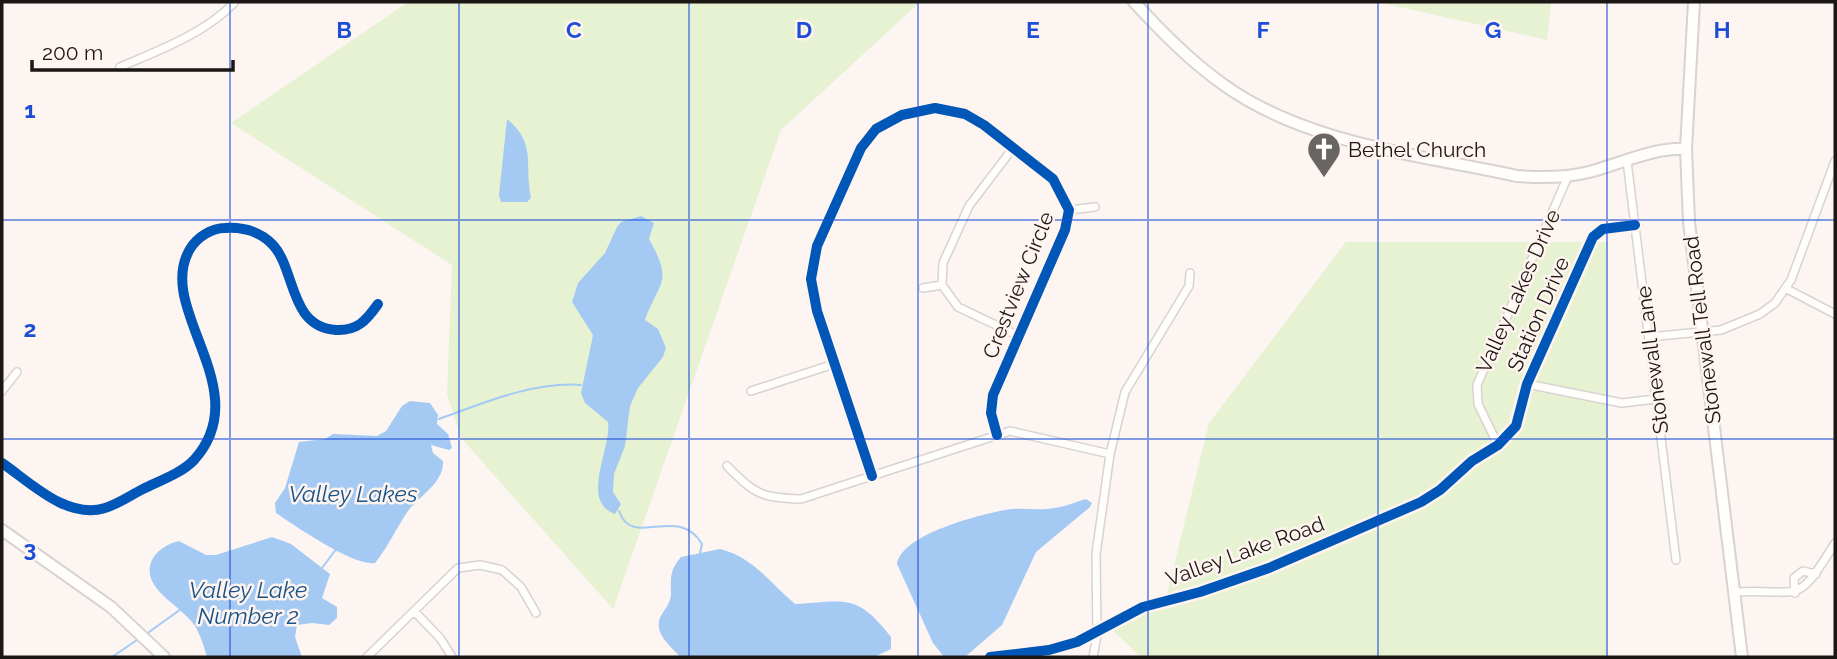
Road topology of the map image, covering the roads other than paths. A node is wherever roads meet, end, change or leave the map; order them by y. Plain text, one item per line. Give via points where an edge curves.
1 (235, 2) edge
2 (1134, 2) edge
3 (1694, 2) edge
4 (120, 67) dead end
5 (1013, 148) junction
6 (1686, 149) junction
7 (1835, 160) edge
8 (1627, 161) junction
9 (1568, 176) junction
10 (1095, 207) dead end
11 (1069, 210) junction
12 (1635, 225) junction
13 (1190, 273) dead end
14 (942, 285) junction
15 (923, 288) dead end
16 (1787, 289) junction
17 (378, 304) dead end
18 (1835, 314) edge
19 (1702, 332) junction
20 (1019, 336) junction
21 (1649, 337) junction
22 (835, 364) junction
23 (17, 372) dead end
24 (1527, 384) junction
25 (2, 391) edge
26 (751, 391) dead end
27 (1656, 399) junction
28 (997, 435) junction
29 (1498, 445) junction
30 (1110, 454) junction
31 (3, 466) edge
32 (727, 467) dead end
33 (872, 476) junction
34 (2, 530) edge
35 (1835, 543) edge
36 (1676, 560) dead end
37 (1816, 574) junction
38 (1734, 592) junction
39 (1795, 593) junction
40 (414, 611) junction
41 (536, 613) dead end
42 (1097, 635) junction
43 (164, 657) edge
44 (366, 657) edge
45 (452, 657) edge
46 (990, 657) edge
47 (1093, 657) edge
48 (1742, 657) edge

1 - 4 street via 188,36
2 - 9 street via 1191,60 1225,86 1311,128 1517,176
3 - 6 street, Stonewall Tell Road
5 - 11 street, Crestview Circle via 1053,179
5 - 14 street via 969,206 943,263
5 - 22 street, Crestview Circle via 965,114 935,108 902,115 876,129 861,148 817,247 811,279
6 - 8 street
6 - 19 street, Stonewall Tell Road
7 - 16 street
8 - 9 street
8 - 12 street, Stonewall Lane
9 - 29 street, Valley Lakes Drive via 1477,386 1478,404
10 - 11 street, Crestview Circle
11 - 20 street, Crestview Circle via 1065,230
12 - 21 street, Stonewall Lane
12 - 24 street, Station Drive via 1603,229 1593,237
13 - 30 street via 1189,286 1125,392
14 - 15 street
14 - 20 street via 958,307
16 - 18 street
16 - 19 street via 1760,314 1721,330
17 - 31 street via 365,323 347,330 329,329 310,319 296,299 275,247 261,235 241,227 202,235 190,247 181,276 216,393 214,419 192,462 105,509 88,510 71,508
19 - 21 street
19 - 38 street, Stonewall Tell Road
20 - 28 street, Crestview Circle via 993,395 991,412
21 - 27 street, Stonewall Lane
22 - 26 street
22 - 33 street, Crestview Circle
23 - 25 street
24 - 27 street via 1622,403
24 - 29 street, Station Drive via 1516,426
27 - 36 street, Stonewall Lane
28 - 30 street via 1010,431
28 - 33 street
29 - 42 street, Valley Lake Road via 1421,502 1269,568 1143,607
30 - 42 street via 1096,554
32 - 33 street via 751,491 774,498 801,499
34 - 43 street via 111,607
35 - 37 street
37 - 39 street
37 - 39 street via 1803,571 1794,578
38 - 39 street
38 - 48 street, Stonewall Tell Road
40 - 41 street via 458,568 480,565 502,570 521,587
40 - 44 street
40 - 45 street
42 - 46 street, Valley Lake Road via 1049,650
42 - 47 street

